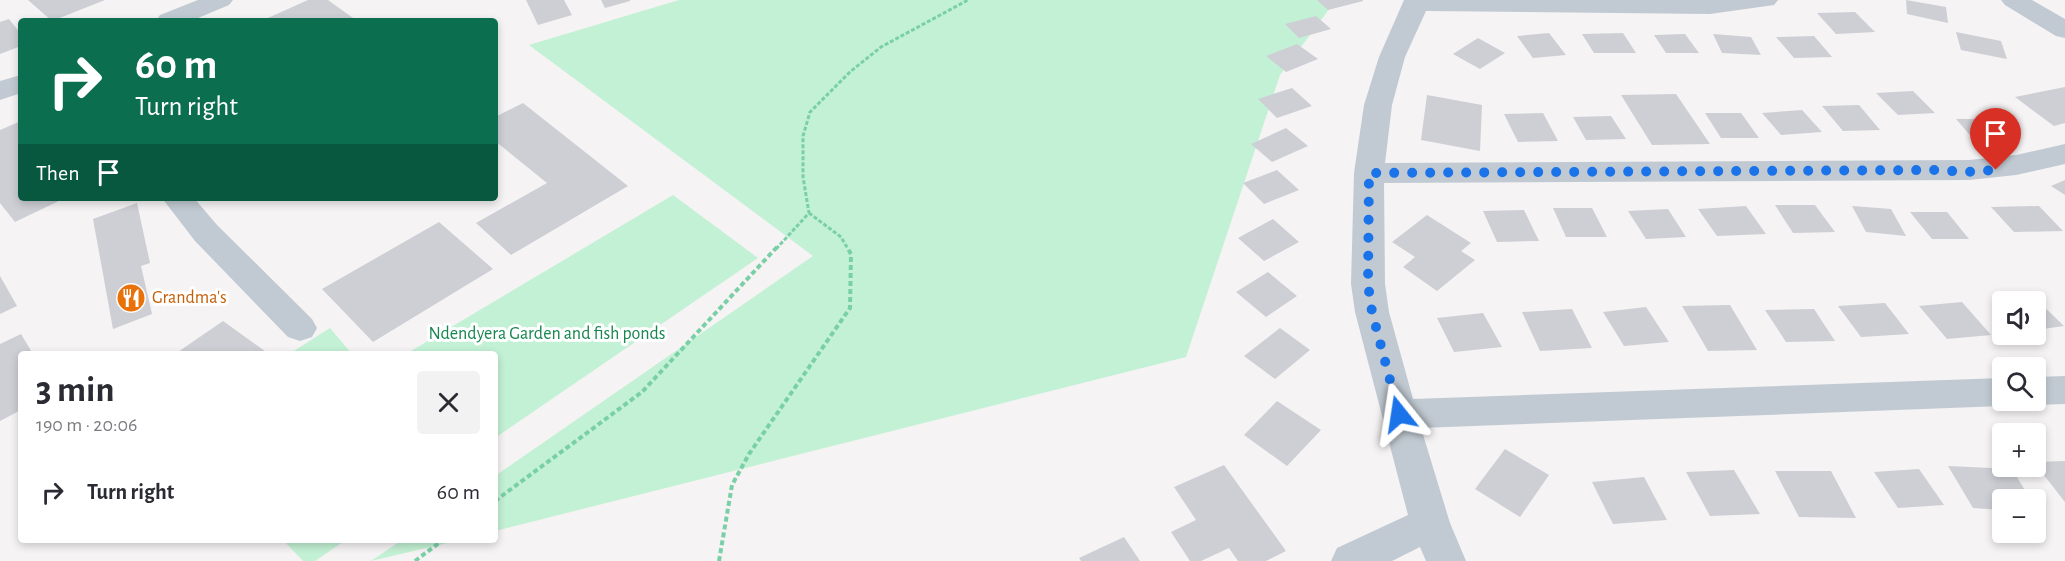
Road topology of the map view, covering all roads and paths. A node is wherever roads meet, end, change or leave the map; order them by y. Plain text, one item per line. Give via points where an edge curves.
1 (220, 0) edge
2 (968, 0) edge
3 (1765, 0) edge
4 (2014, 0) edge
5 (1417, 2) edge
6 (176, 18) edge
7 (2065, 30) edge
8 (18, 84) edge
9 (0, 91) edge
10 (2065, 154) edge
11 (1369, 173) junction
12 (179, 201) edge
13 (808, 213) junction
14 (300, 327) dead end
15 (2065, 390) edge
16 (2046, 391) edge
17 (1992, 392) edge
18 (1399, 414) junction
19 (498, 499) edge
20 (1430, 523) junction
21 (439, 543) edge
22 (415, 561) edge
23 (719, 561) edge
24 (1352, 561) edge
25 (1446, 561) edge

1 - 6 street
2 - 13 path via 881,47 810,112 803,136
3 - 5 street via 1710,6
4 - 7 street
5 - 11 street via 1378,105
8 - 9 street
10 - 11 street via 1996,170 1967,172
11 - 18 street via 1368,284
12 - 14 street
13 - 19 path via 642,392
13 - 23 path via 841,237 851,254 850,308 748,454 732,485
15 - 16 street
17 - 18 street
18 - 20 street
20 - 24 street
20 - 25 street
21 - 22 path

